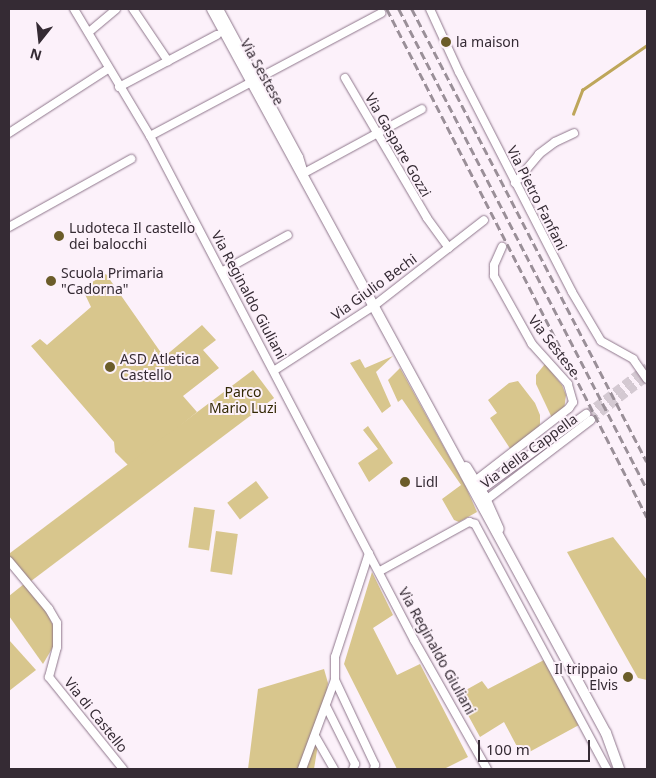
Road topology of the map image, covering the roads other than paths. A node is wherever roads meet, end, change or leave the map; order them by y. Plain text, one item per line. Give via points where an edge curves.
1 (74, 9) edge
2 (116, 9) edge
3 (133, 9) edge
4 (212, 9) edge
5 (218, 9) edge
6 (430, 9) edge
7 (381, 13) dead end
8 (89, 32) junction
9 (217, 35) dead end
10 (168, 61) junction
11 (108, 69) junction
12 (345, 78) dead end
13 (254, 80) junction
14 (119, 86) junction
15 (422, 109) dead end
16 (9, 133) edge
17 (377, 133) junction
18 (574, 133) dead end
19 (150, 136) junction
20 (131, 159) dead end
21 (304, 174) junction
22 (515, 183) junction
23 (484, 220) dead end
24 (9, 227) edge
25 (288, 235) dead end
26 (502, 247) dead end
27 (449, 248) junction
28 (223, 271) junction
29 (375, 305) junction
30 (275, 370) junction
31 (647, 379) edge
32 (427, 405) junction
33 (589, 417) tunnel mouth
34 (460, 468) junction
35 (481, 492) junction
36 (493, 530) junction
37 (370, 553) junction
38 (9, 561) edge
39 (515, 569) junction
40 (380, 571) junction
41 (335, 680) junction
42 (326, 706) junction
43 (315, 736) junction
44 (123, 769) edge
45 (302, 769) edge
46 (334, 769) edge
47 (353, 769) edge
48 (374, 769) edge
49 (487, 769) edge
50 (607, 769) edge
51 (619, 769) edge

1 - 8 street, Via Reginaldo Giuliani
2 - 8 street
3 - 10 street
4 - 13 main road, Via Sestese
5 - 13 street, Via Sestese
6 - 22 street, Via Pietro Fanfani
7 - 13 street
8 - 11 street, Via Reginaldo Giuliani
9 - 10 street
10 - 14 street
11 - 14 street, Via Reginaldo Giuliani
11 - 16 street
12 - 17 street, Via Gaspare Gozzi
13 - 19 street
13 - 21 main road, Via Sestese
14 - 19 street, Via Reginaldo Giuliani
15 - 17 street
17 - 21 street
17 - 27 street, Via Gaspare Gozzi via 426,218
18 - 22 street via 539,154
19 - 28 street, Via Reginaldo Giuliani
20 - 24 street
21 - 29 main road, Via Sestese
22 - 31 street, Via Pietro Fanfani via 601,341 632,359
23 - 27 street, Via Giulio Bechi
25 - 28 street
26 - 35 street, Via Sestese via 494,264 494,276 532,344 568,384 573,402
27 - 29 street, Via Giulio Bechi
28 - 30 street, Via Reginaldo Giuliani
29 - 30 street, Via Giulio Bechi
29 - 32 main road, Via Sestese
30 - 37 street, Via Reginaldo Giuliani
32 - 34 main road, Via Sestese
32 - 35 main road, Via Sestese
33 - 35 street, Via della Cappella
34 - 35 street, Via della Cappella
34 - 36 main road, Via Sestese
35 - 36 street, Via della Cappella
35 - 39 main road, Via Sestese
36 - 39 main road, Via Sestese
37 - 40 street, Via Reginaldo Giuliani
37 - 41 street via 335,657
38 - 44 street, Via di Castello via 57,623 57,647 49,677
39 - 51 main road, Via Sestese via 606,733
40 - 49 street, Via Reginaldo Giuliani via 414,640
40 - 50 street via 473,522
41 - 42 street
41 - 48 street via 375,764
42 - 43 street
42 - 47 street via 355,764
43 - 45 street
43 - 46 street

